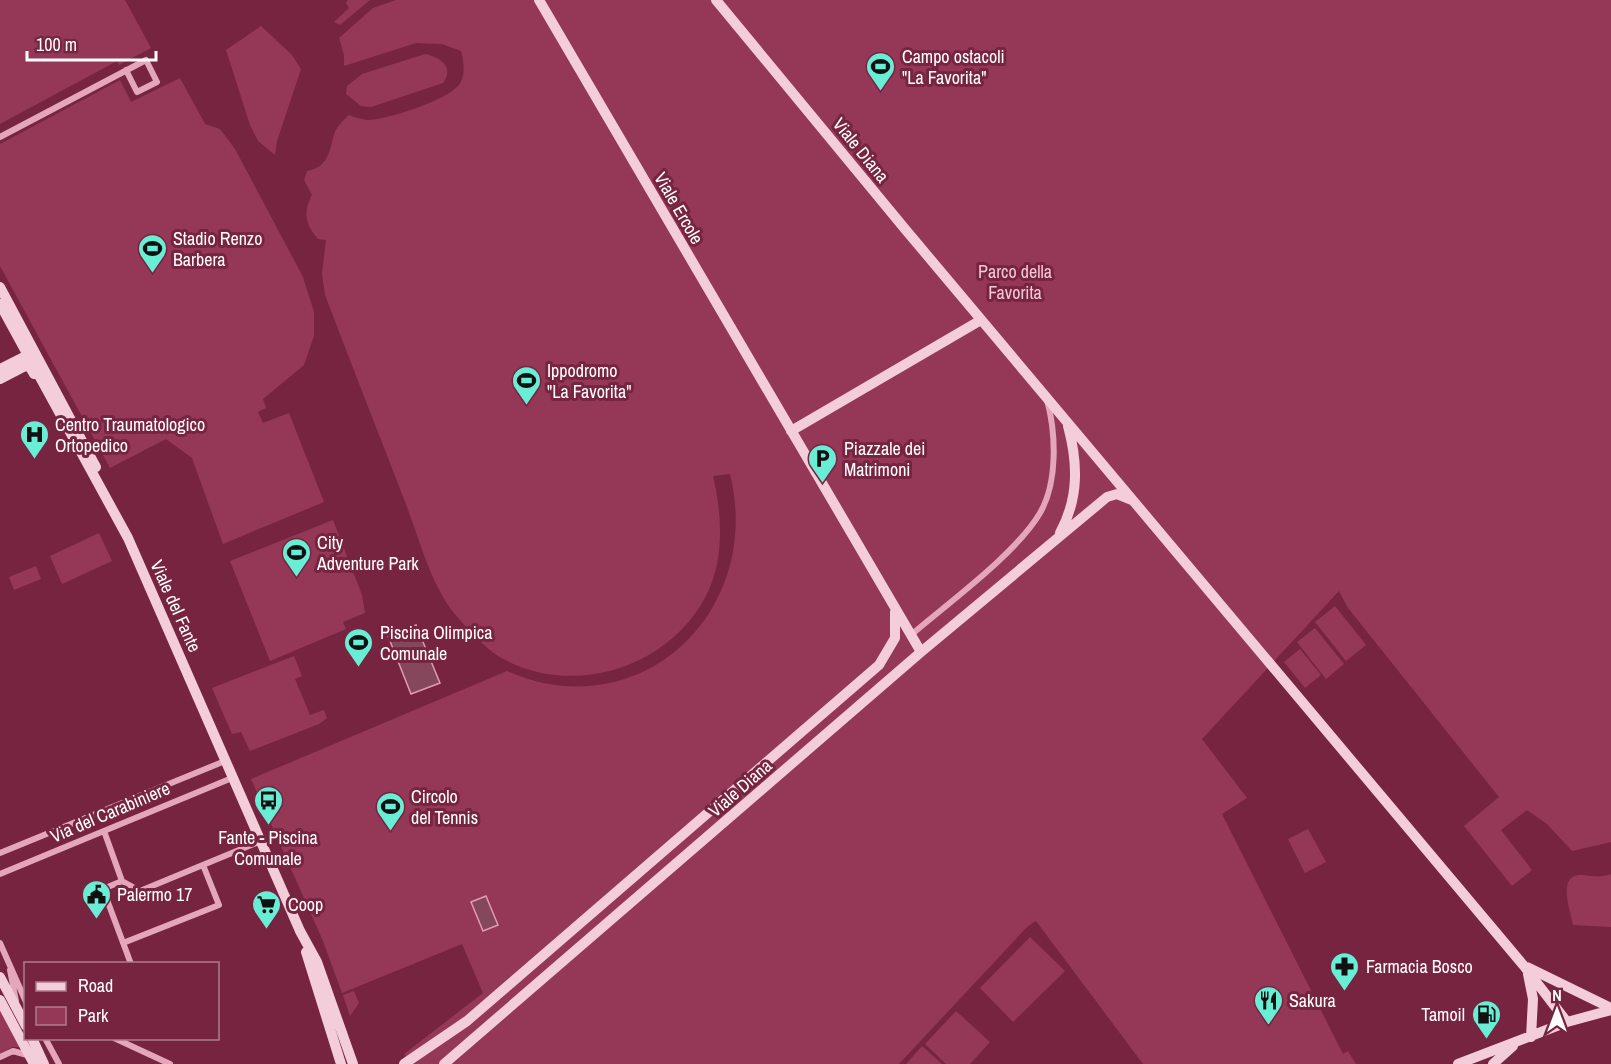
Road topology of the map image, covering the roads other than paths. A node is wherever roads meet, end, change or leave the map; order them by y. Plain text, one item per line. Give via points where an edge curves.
1 (539, 0) edge
2 (716, 0) edge
3 (126, 70) junction
4 (0, 137) edge
5 (0, 288) edge
6 (0, 304) edge
7 (0, 311) edge
8 (981, 320) junction
9 (27, 357) junction
10 (0, 369) edge
11 (0, 377) edge
12 (1045, 394) junction
13 (1067, 421) junction
14 (791, 431) junction
15 (89, 461) junction
16 (1135, 501) junction
17 (1058, 538) junction
18 (894, 606) junction
19 (911, 635) junction
20 (921, 652) junction
21 (225, 760) junction
22 (232, 778) junction
23 (104, 831) junction
24 (261, 841) junction
25 (0, 853) edge
26 (203, 865) junction
27 (0, 874) edge
28 (122, 881) junction
29 (300, 931) junction
30 (0, 943) edge
31 (123, 943) junction
32 (8, 960) junction
33 (131, 962) edge
34 (1524, 966) junction
35 (0, 977) edge
36 (24, 997) edge
37 (0, 1000) edge
38 (1611, 1009) edge
39 (18, 1011) junction
40 (24, 1022) edge
41 (1567, 1022) junction
42 (1531, 1037) junction
43 (33, 1040) edge
44 (46, 1040) edge
45 (126, 1041) edge
46 (1518, 1042) junction
47 (0, 1057) edge
48 (32, 1060) edge
49 (44, 1064) edge
50 (60, 1064) edge
51 (170, 1064) edge
52 (341, 1064) edge
53 (353, 1064) edge
54 (404, 1064) edge
55 (444, 1064) edge
56 (1459, 1064) edge
57 (1465, 1064) edge
58 (1493, 1064) edge

1 - 14 street, Viale Ercole
2 - 8 street, Viale Diana
3 - 3 street via 146,60 158,82 138,92
3 - 4 street
5 - 9 street via 30,347
5 - 15 street
6 - 9 street, Viale del Fante
7 - 9 street
8 - 12 street, Viale Diana
8 - 14 street
9 - 10 street
9 - 11 street
9 - 15 street, Viale del Fante
11 - 15 street via 30,367
12 - 13 street, Viale Diana
12 - 19 street via 1050,413 1052,469 1041,512 1009,550
13 - 16 street, Viale Diana
13 - 17 street, Viale Diana via 1075,456 1075,489 1068,519
14 - 18 street, Viale Ercole
15 - 21 street, Viale del Fante
16 - 17 street, Viale Diana via 1112,495
16 - 34 street
17 - 20 street, Viale Diana
18 - 19 street, Viale Ercole
18 - 54 street, Viale Diana via 896,638 879,665 467,1021
19 - 20 street, Viale Ercole
20 - 55 street, Viale Diana
21 - 22 street, Viale del Fante
21 - 25 street, Via del Carabiniere
22 - 23 street, Via del Carabiniere
22 - 24 street, Viale del Fante
23 - 27 street, Via del Carabiniere
23 - 28 street
24 - 26 street
24 - 29 street, Viale del Fante
26 - 28 street via 140,891
26 - 31 street via 219,905
28 - 31 street via 103,889
29 - 52 street, Viale del Fante
29 - 53 street, Viale del Fante via 317,962
30 - 32 street
31 - 33 street
32 - 36 street
32 - 39 street
34 - 38 street
34 - 41 street
34 - 42 street via 1531,982
35 - 39 street
37 - 48 street
38 - 41 street
39 - 40 street
41 - 42 street
42 - 46 street
43 - 49 street
44 - 50 street
45 - 51 street
46 - 56 street
46 - 58 street
47 - 48 street via 19,1051
56 - 57 street

